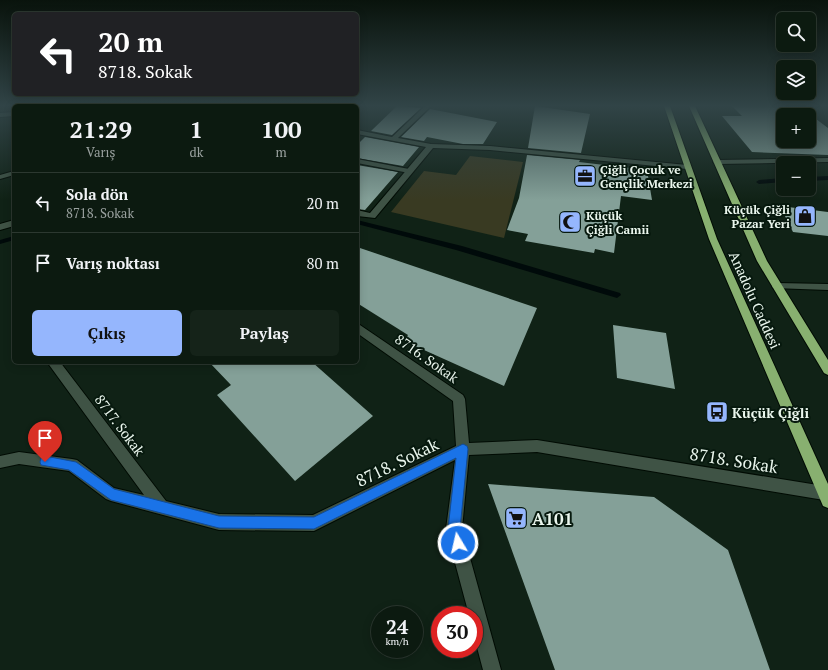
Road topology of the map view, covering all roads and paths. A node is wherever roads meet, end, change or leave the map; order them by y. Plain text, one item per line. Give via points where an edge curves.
1 (389, 137) edge
2 (677, 137) edge
3 (706, 137) edge
4 (394, 138) joint
5 (431, 146) junction
6 (828, 160) edge
7 (359, 161) edge
8 (717, 162) junction
9 (687, 167) junction
10 (409, 171) junction
11 (12, 174) edge
12 (0, 177) edge
13 (359, 213) edge
14 (12, 224) edge
15 (0, 227) edge
16 (777, 286) junction
17 (828, 287) edge
18 (359, 328) edge
19 (826, 363) edge
20 (54, 364) edge
21 (463, 449) junction
22 (0, 462) edge
23 (826, 497) edge
24 (162, 508) junction
25 (492, 670) edge

1 - 4 street
2 - 9 highway, Anadolu Caddesi
3 - 8 highway, Anadolu Caddesi
4 - 5 street
5 - 9 street via 490,148
5 - 10 street
6 - 8 street
7 - 10 street
8 - 16 highway, Anadolu Caddesi via 762,261
9 - 23 highway, Anadolu Caddesi via 713,239
10 - 13 street via 372,216
11 - 12 street
14 - 15 street
16 - 17 street
16 - 19 highway, Anadolu Caddesi
18 - 21 street, 8716. Sokak via 459,399
20 - 24 street, 8717. Sokak
21 - 23 street, 8718. Sokak via 537,446
21 - 24 street, 8718. Sokak via 314,523 219,522
21 - 25 street via 454,529
22 - 24 street, 8718. Sokak via 19,458 72,465 111,494

